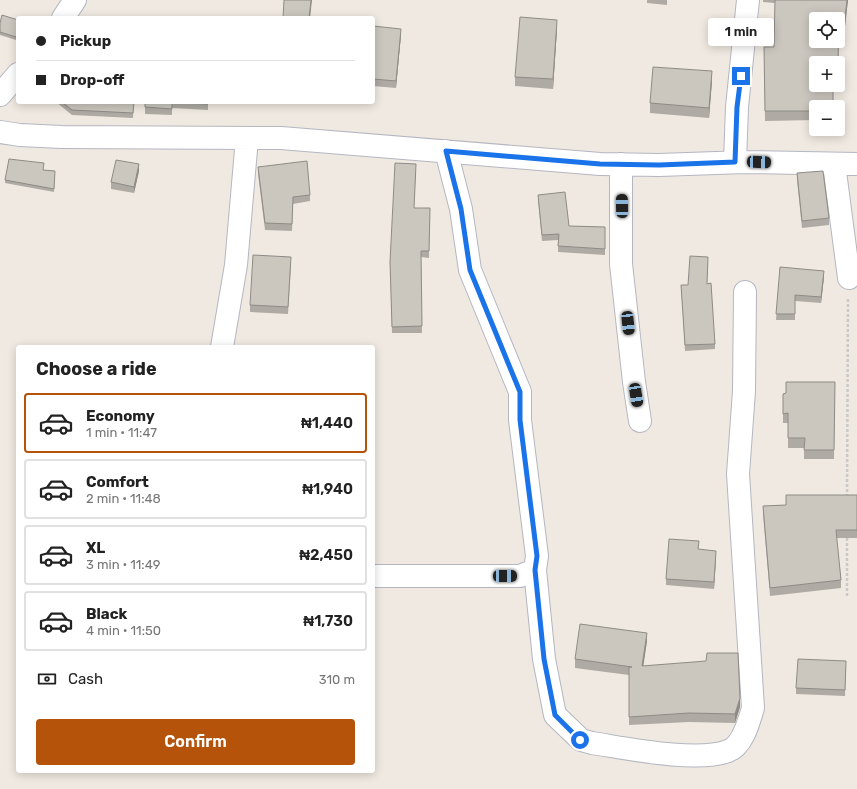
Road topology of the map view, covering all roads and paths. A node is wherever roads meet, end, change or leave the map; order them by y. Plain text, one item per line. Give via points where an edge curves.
1 (75, 0) edge
2 (748, 0) edge
3 (63, 16) edge
4 (16, 76) edge
5 (0, 95) edge
6 (0, 132) edge
7 (247, 138) junction
8 (446, 151) junction
9 (735, 162) junction
10 (621, 164) junction
11 (834, 164) junction
12 (857, 164) edge
13 (849, 278) joint
14 (746, 292) dead end
15 (222, 345) edge
16 (640, 421) dead end
17 (847, 503) edge
18 (847, 534) edge
19 (535, 570) junction
20 (375, 576) edge
21 (847, 596) dead end

1 - 3 street
2 - 9 street via 737,107
4 - 5 street
6 - 7 street via 62,138
7 - 8 street via 281,138
7 - 15 street via 236,265
8 - 10 street via 552,161
8 - 19 street via 461,209 470,270 520,392 520,420 537,556
9 - 10 street
9 - 11 street
10 - 16 street via 621,264
11 - 12 street
11 - 13 street
13 - 17 path
14 - 19 street via 744,391 738,474 753,708 744,736 729,751 703,755 668,754 580,740 555,715 544,659
18 - 21 path
19 - 20 street via 520,576

